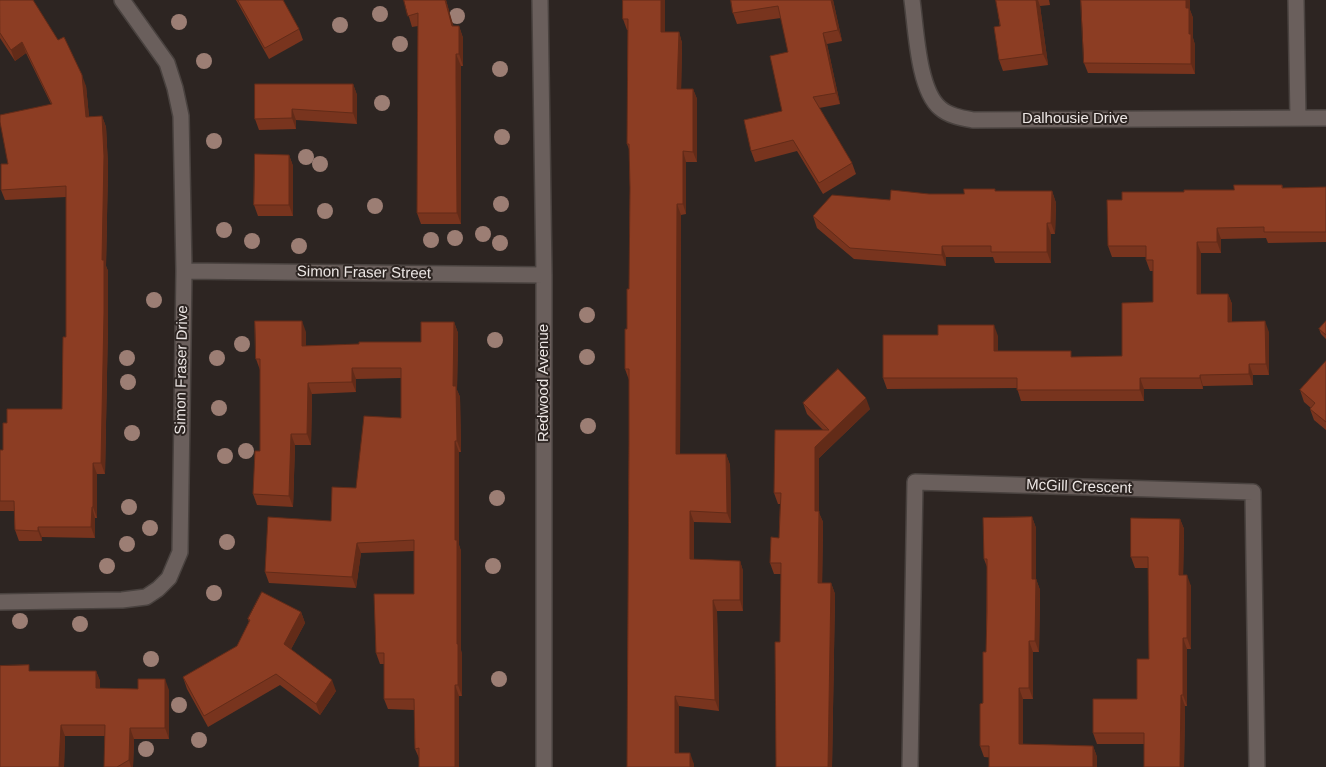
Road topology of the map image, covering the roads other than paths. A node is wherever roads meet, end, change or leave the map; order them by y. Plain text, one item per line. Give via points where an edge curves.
1 (122, 0) edge
2 (540, 0) edge
3 (912, 0) edge
4 (1296, 0) edge
5 (1298, 118) junction
6 (1326, 118) edge
7 (184, 271) junction
8 (544, 275) junction
9 (0, 602) edge
10 (544, 767) edge
11 (910, 767) edge
12 (1257, 767) edge

1 - 7 street, Simon Fraser Drive via 167,63 175,88 181,116
2 - 8 street, Redwood Avenue
3 - 5 street, Dalhousie Drive via 924,82 940,108 956,116 973,120
4 - 5 street
5 - 6 street, Dalhousie Drive
7 - 8 street, Simon Fraser Street
7 - 9 street, Simon Fraser Drive via 180,552 169,578 146,597
8 - 10 street, Redwood Avenue
11 - 12 street, McGill Crescent via 915,482 1253,492

